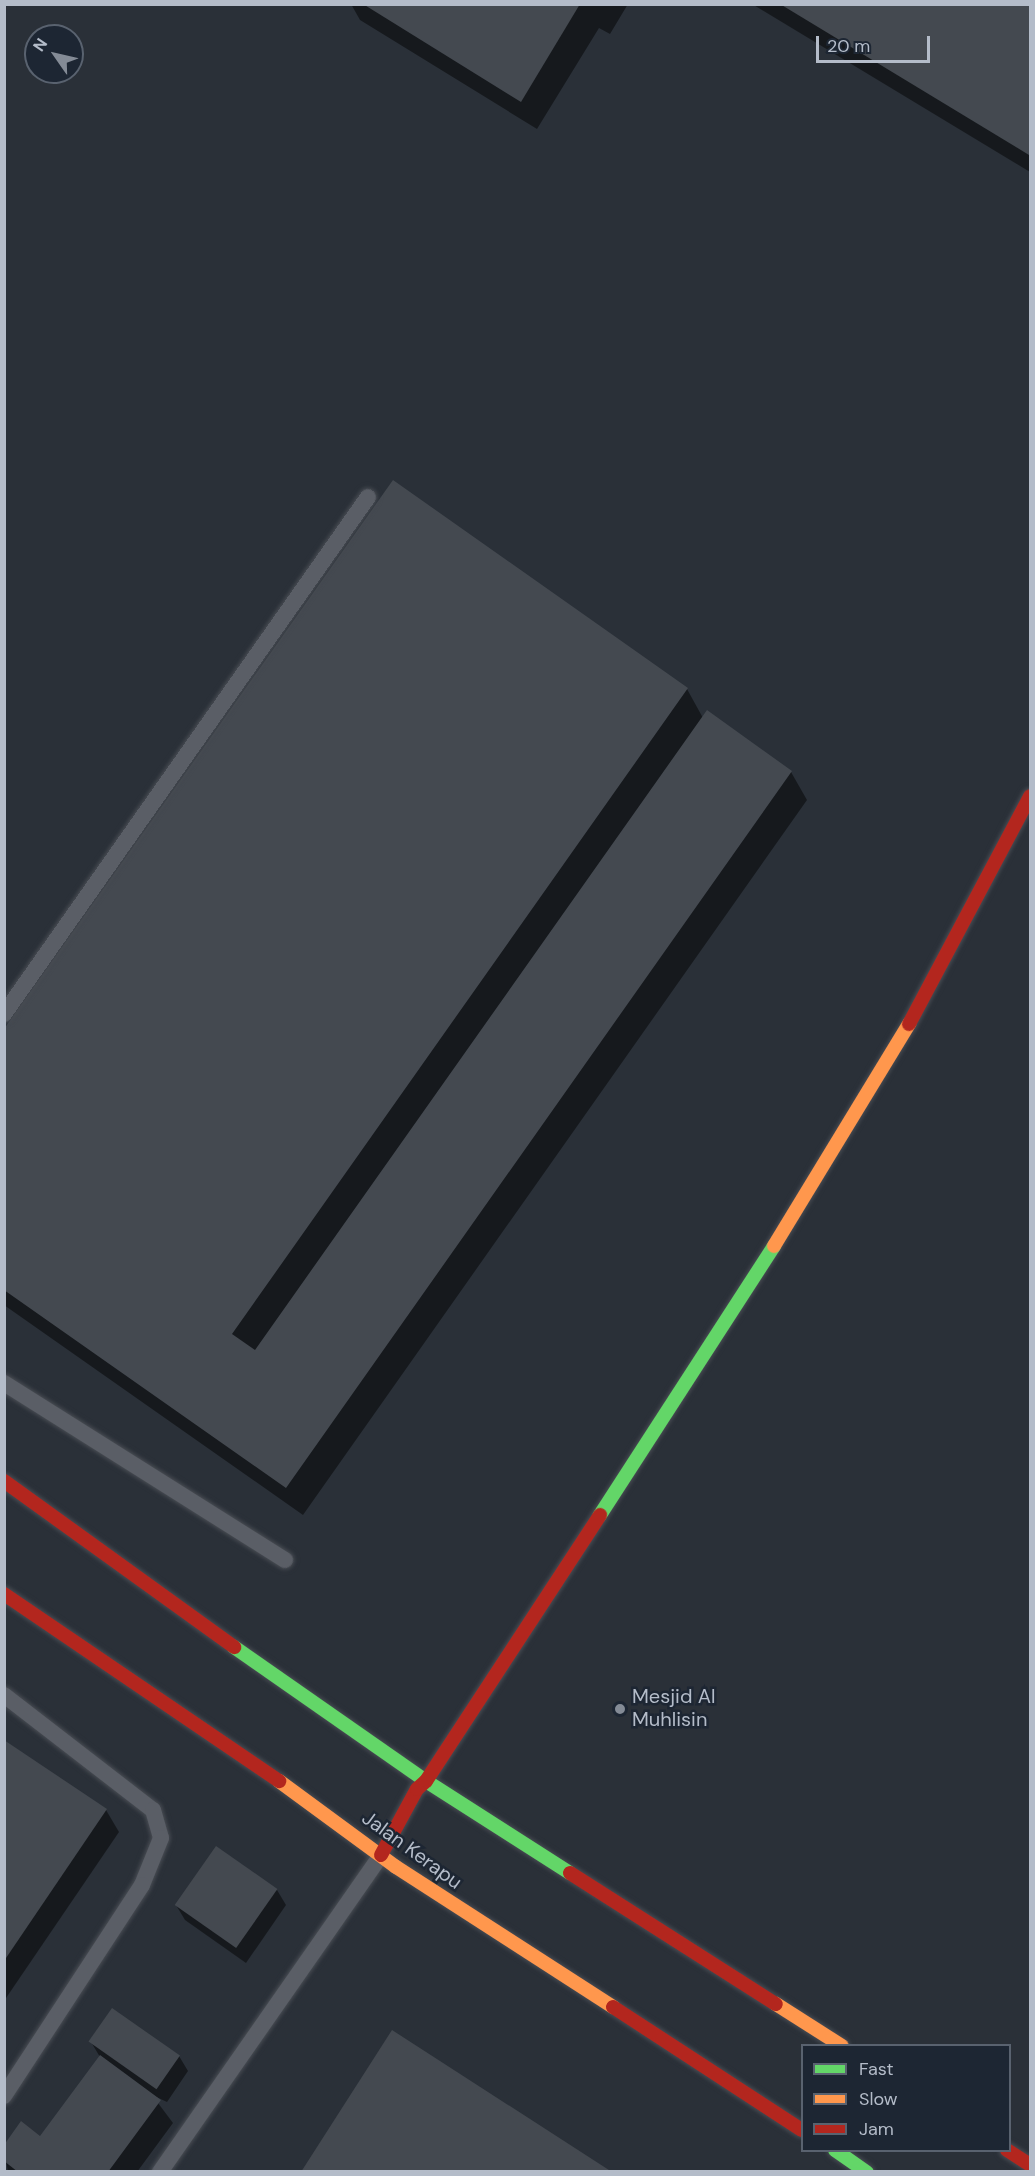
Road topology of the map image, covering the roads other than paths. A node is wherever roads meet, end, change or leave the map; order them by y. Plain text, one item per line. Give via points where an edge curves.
1 (368, 497) dead end
2 (1030, 796) edge
3 (4, 1014) edge
4 (4, 1383) edge
5 (4, 1481) edge
6 (285, 1560) dead end
7 (4, 1594) edge
8 (4, 1695) edge
9 (426, 1781) junction
10 (381, 1855) junction
11 (839, 2044) edge
12 (4, 2097) edge
13 (801, 2129) edge
14 (837, 2152) edge
15 (1009, 2152) edge
16 (1030, 2165) edge
17 (160, 2172) edge
18 (867, 2172) edge

1 - 3 lane
2 - 9 street via 886,1068 721,1331
4 - 6 lane
5 - 9 street
7 - 10 street, Jalan Kerapu via 346,1827
8 - 12 lane via 153,1810 160,1838 142,1885
9 - 10 street via 417,1790
9 - 11 street
10 - 13 street, Jalan Kerapu
10 - 17 lane
14 - 18 street
15 - 16 street

